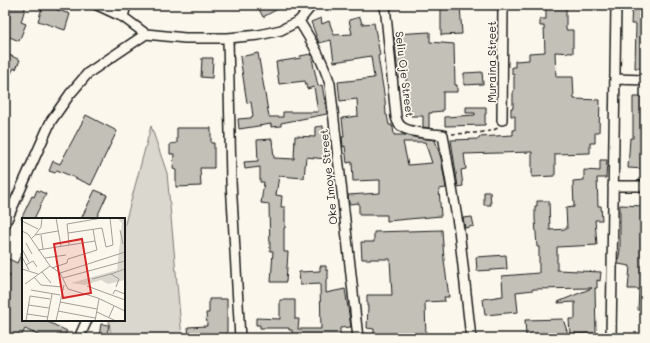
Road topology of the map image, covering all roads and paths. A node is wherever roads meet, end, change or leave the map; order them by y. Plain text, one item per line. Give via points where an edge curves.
1 (97, 5) edge
2 (126, 5) edge
3 (312, 5) edge
4 (384, 5) edge
5 (503, 5) edge
6 (616, 5) edge
7 (123, 17) junction
8 (299, 21) junction
9 (146, 34) junction
10 (228, 38) junction
11 (615, 79) junction
12 (645, 80) edge
13 (502, 120) joint
14 (443, 135) junction
15 (613, 186) junction
16 (645, 186) edge
17 (5, 224) edge
18 (86, 321) edge
19 (79, 338) edge
20 (240, 338) edge
21 (358, 338) edge
22 (471, 338) edge
23 (612, 338) edge

1 - 7 street
2 - 7 street
3 - 8 street
4 - 14 street, Seliu Oje Street via 399,124 410,130
5 - 13 street, Muraina Street
6 - 11 street
7 - 9 street
8 - 10 street via 281,30
8 - 21 street, Oke Imoye Street via 319,54 330,84
9 - 10 street via 185,38
9 - 17 street via 88,73 70,94 51,121
10 - 20 street via 231,181
11 - 12 street
11 - 15 street
13 - 14 path via 496,129
14 - 22 street via 459,230
15 - 16 street
15 - 23 street
18 - 19 street

